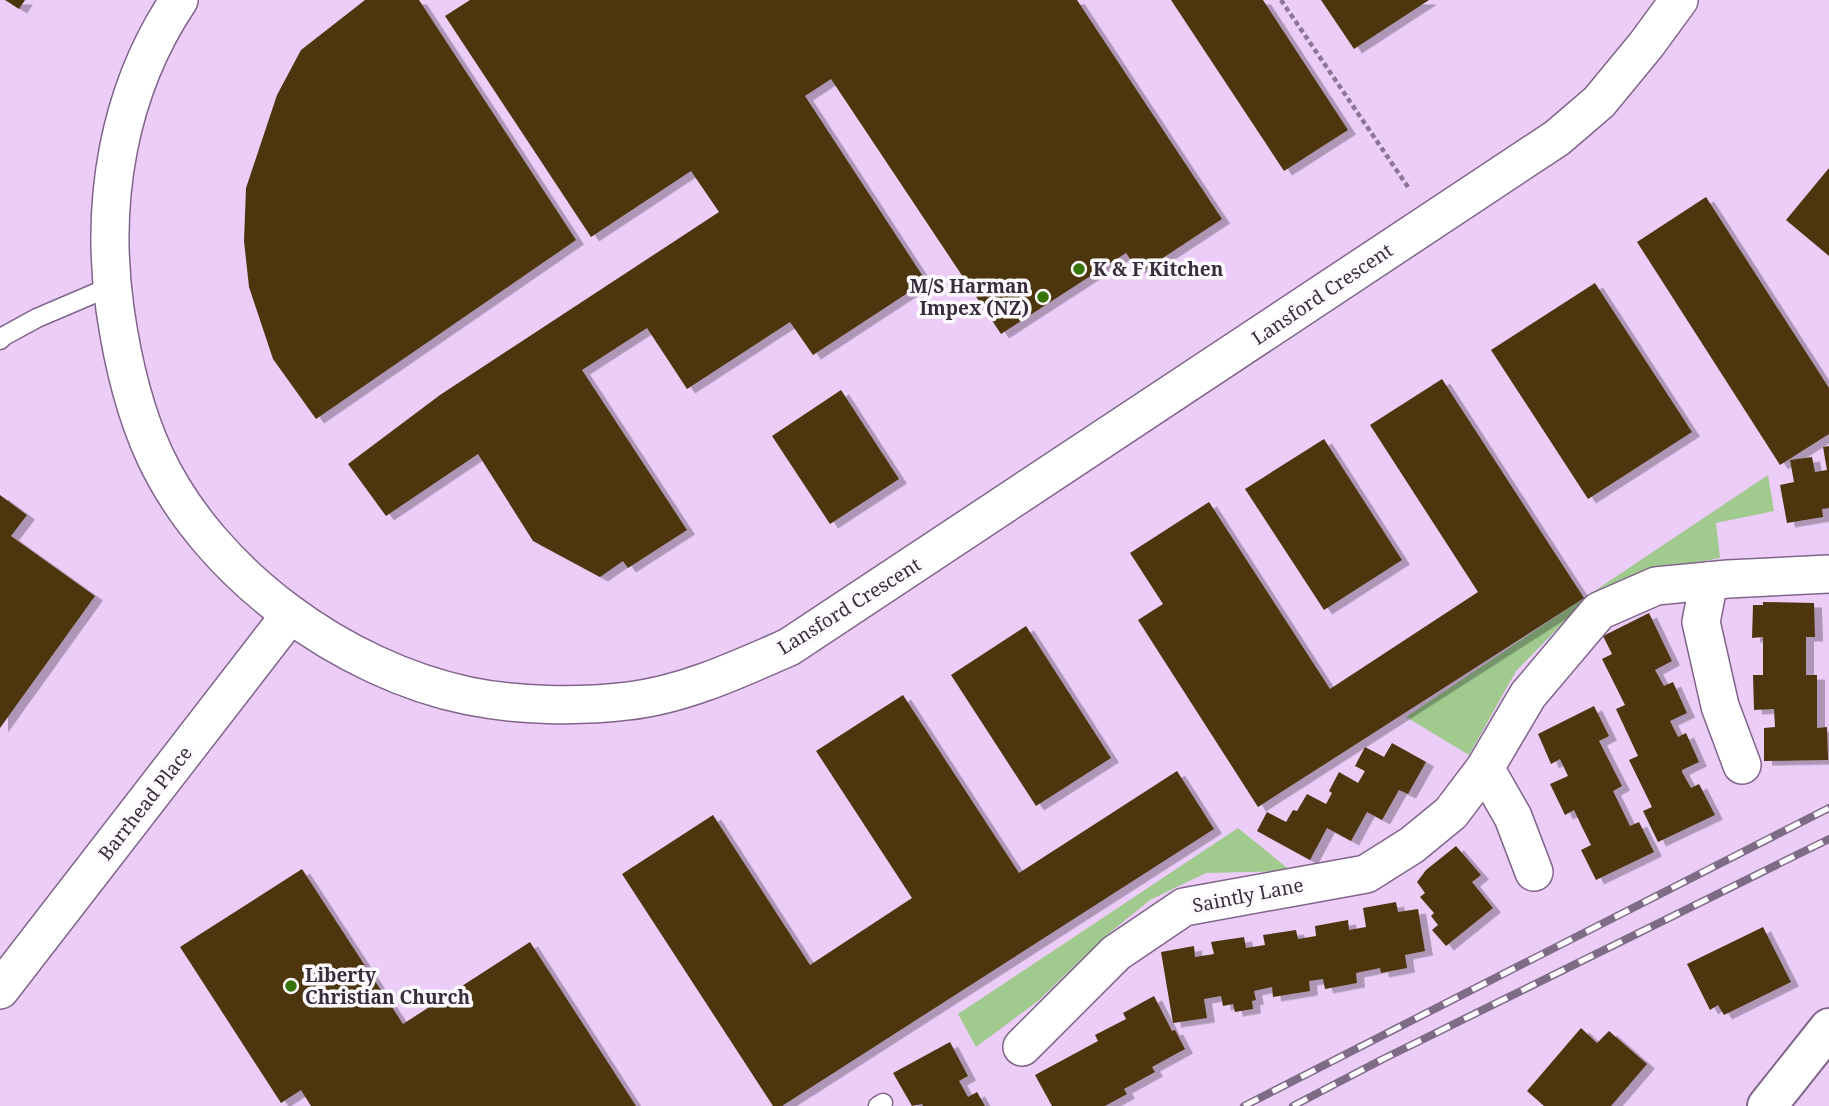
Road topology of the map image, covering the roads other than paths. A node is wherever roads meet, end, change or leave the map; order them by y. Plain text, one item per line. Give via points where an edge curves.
1 (179, 0) edge
2 (1679, 0) edge
3 (112, 286) junction
4 (0, 340) edge
5 (1829, 574) edge
6 (1709, 581) junction
7 (290, 615) junction
8 (1742, 765) dead end
9 (1485, 768) junction
10 (1534, 873) dead end
11 (0, 990) edge
12 (1829, 1028) edge
13 (1021, 1047) dead end
14 (1767, 1106) edge

1 - 3 street, Lansford Crescent via 146,58 116,160 109,223
2 - 7 street, Lansford Crescent via 1599,102 1557,138 789,648 678,690 629,701 528,703 471,696 370,664
3 - 4 lane via 37,318
3 - 7 street, Lansford Crescent via 136,403 156,457 189,511 229,561
5 - 6 street, Saintly Lane
6 - 8 street via 1701,622 1720,706
6 - 9 street, Saintly Lane via 1657,586 1599,611 1528,695
7 - 11 street, Barrhead Place
9 - 10 street via 1513,817
9 - 13 street, Saintly Lane via 1451,813 1366,874 1184,907 1116,953
12 - 14 main road

